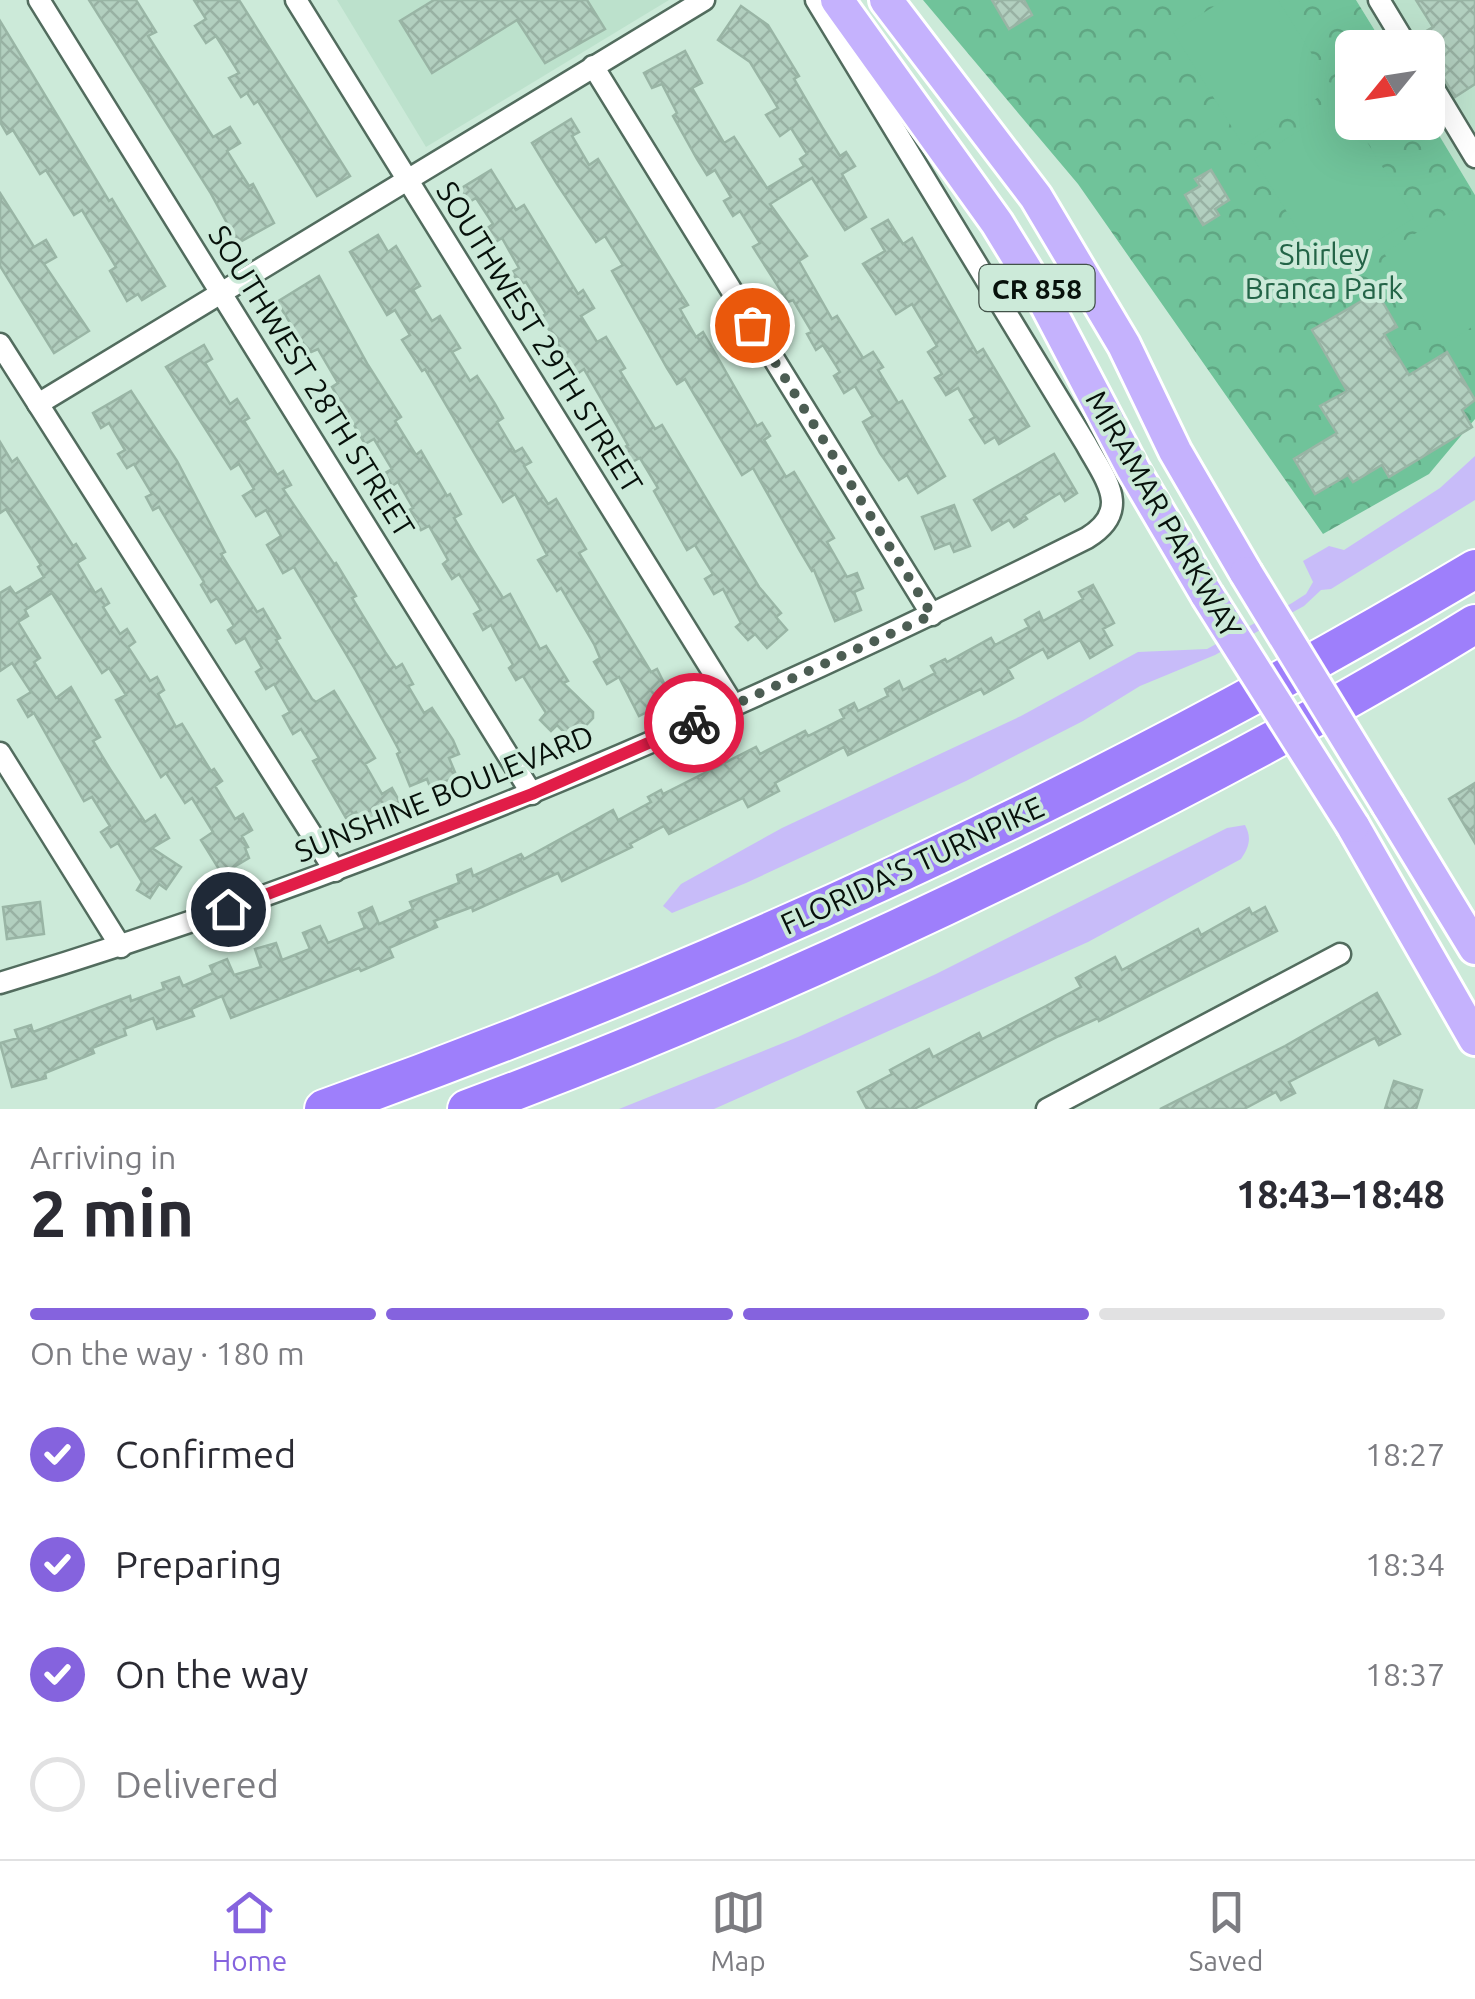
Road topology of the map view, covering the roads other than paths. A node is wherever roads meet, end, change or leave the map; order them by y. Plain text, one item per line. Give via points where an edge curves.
1 (40, 0) edge
2 (296, 0) edge
3 (704, 0) edge
4 (816, 0) edge
5 (837, 0) edge
6 (886, 0) edge
7 (1379, 0) edge
8 (1397, 30) edge
9 (593, 66) junction
10 (1445, 108) edge
11 (1475, 157) edge
12 (407, 179) junction
13 (223, 293) junction
14 (0, 344) edge
15 (38, 404) junction
16 (1475, 569) edge
17 (932, 615) junction
18 (1475, 624) edge
19 (734, 706) junction
20 (0, 752) edge
21 (532, 794) junction
22 (335, 871) junction
23 (121, 947) junction
24 (1475, 948) edge
25 (1340, 954) dead end
26 (0, 983) edge
27 (1475, 1039) edge
28 (324, 1109) edge
29 (467, 1109) edge
30 (1047, 1109) edge

1 - 13 street, SOUTHWEST 28TH STREET
2 - 12 street, SOUTHWEST 29TH STREET
3 - 9 street
4 - 17 street, SUNSHINE BOULEVARD via 1112,494 1110,514 1097,532
5 - 27 main road, MIRAMAR PARKWAY / CR 858, bridge via 1043,298 1133,469
6 - 24 main road, MIRAMAR PARKWAY / CR 858, bridge via 1055,228 1246,574
7 - 8 street
9 - 12 street
9 - 17 street
10 - 11 street
12 - 13 street
12 - 19 street, SOUTHWEST 29TH STREET
13 - 15 street
13 - 21 street, SOUTHWEST 28TH STREET
14 - 15 street
15 - 22 street
16 - 28 highway, FLORIDA'S TURNPIKE via 1183,733 916,866 639,988
17 - 19 street, SUNSHINE BOULEVARD
18 - 29 highway, FLORIDA'S TURNPIKE via 1272,742 1008,876 774,984
19 - 21 street, SUNSHINE BOULEVARD
20 - 23 street
21 - 22 street, SUNSHINE BOULEVARD
22 - 23 street, SUNSHINE BOULEVARD
23 - 26 street, SUNSHINE BOULEVARD
25 - 30 street

